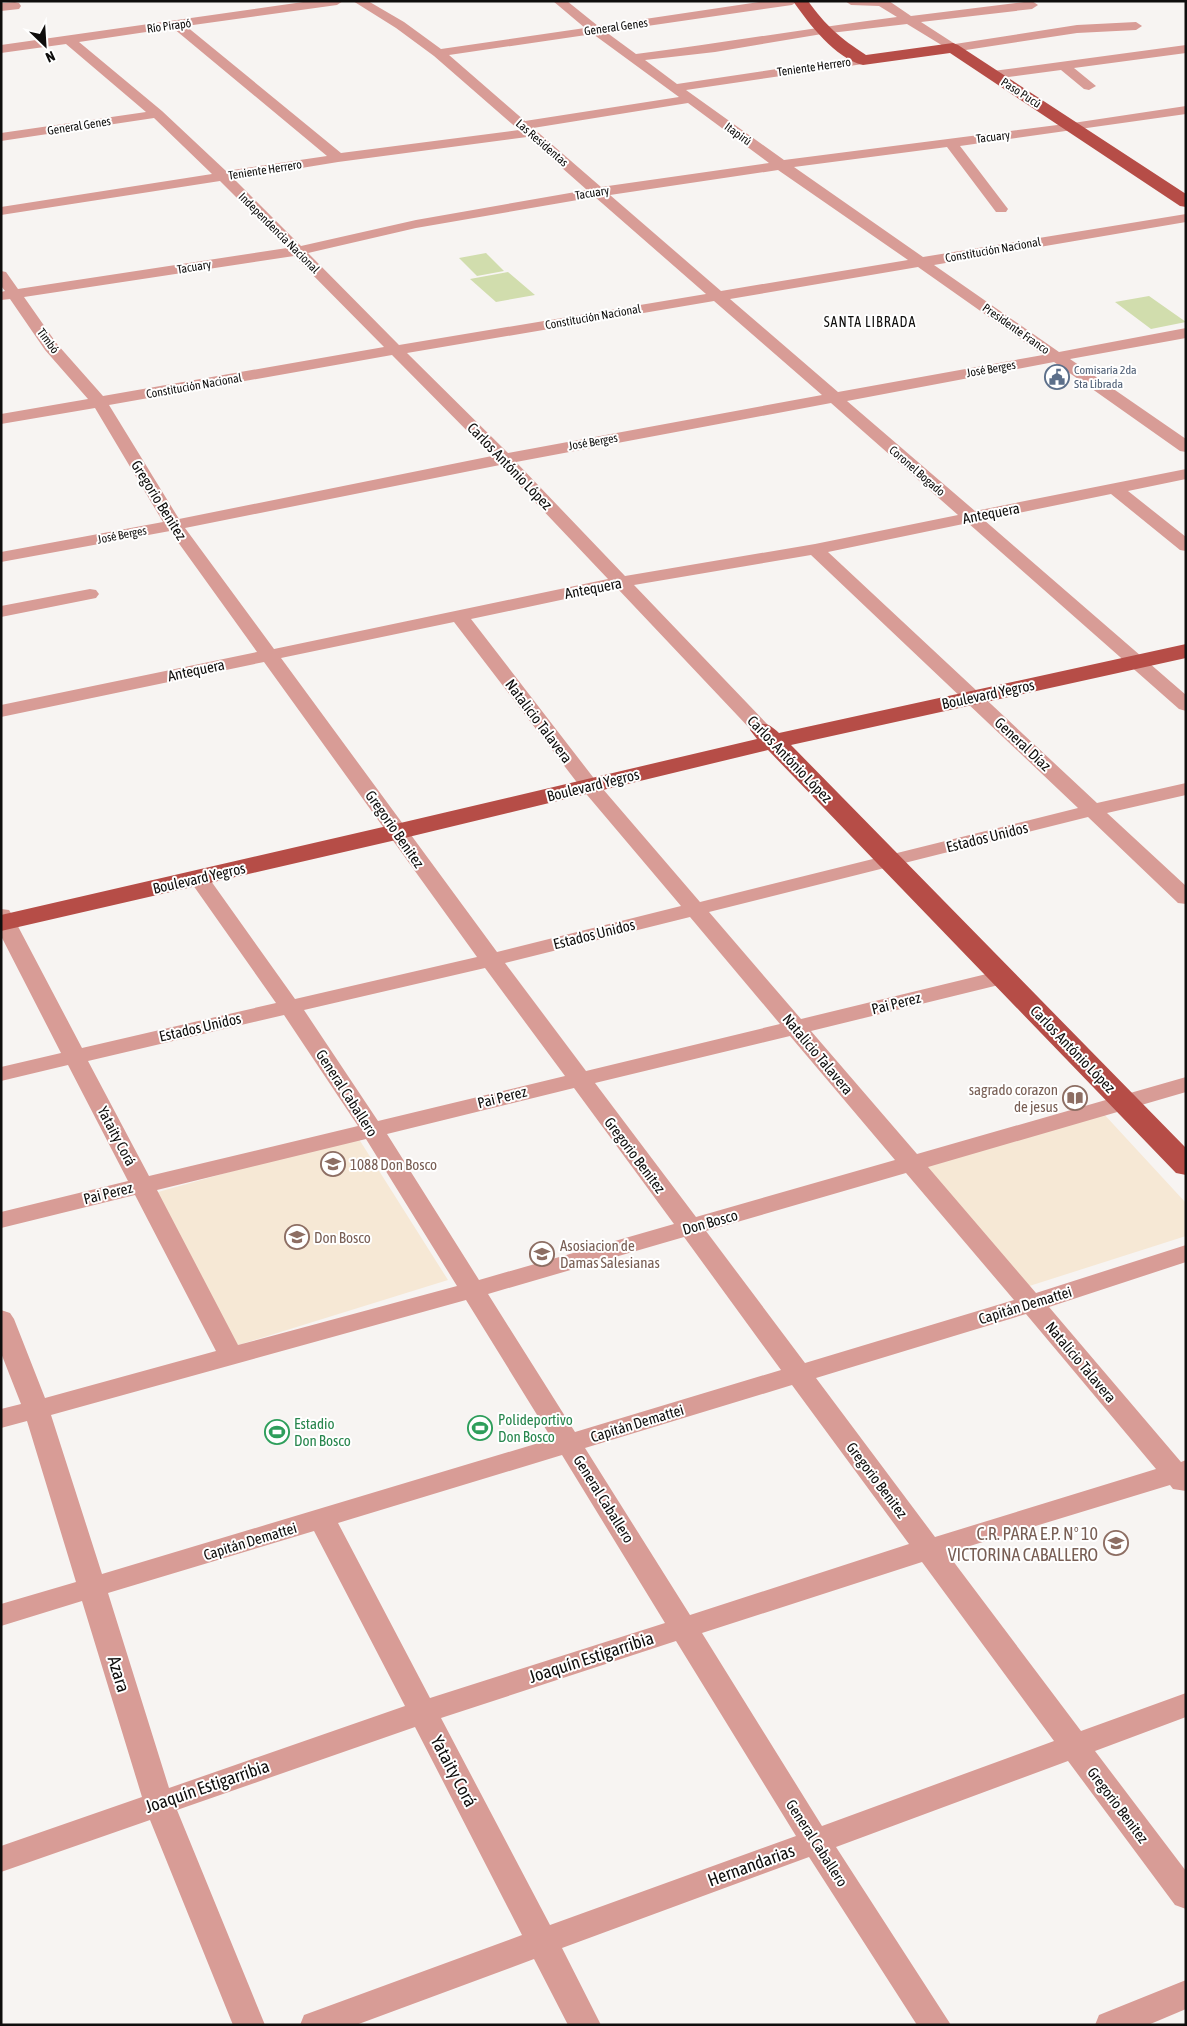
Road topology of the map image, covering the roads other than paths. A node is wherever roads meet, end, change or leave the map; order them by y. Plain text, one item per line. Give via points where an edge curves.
1 (337, 1) edge
2 (359, 1) edge
3 (559, 1) edge
4 (792, 1) edge
5 (800, 1) edge
6 (851, 1) edge
7 (15, 6) dead end
8 (1032, 6) dead end
9 (1, 8) edge
10 (910, 20) junction
11 (177, 25) junction
12 (1136, 26) dead end
13 (595, 30) junction
14 (822, 30) junction
15 (69, 40) junction
16 (953, 48) junction
17 (1, 49) edge
18 (1186, 50) edge
19 (439, 54) junction
20 (634, 58) junction
21 (863, 60) junction
22 (1064, 66) junction
23 (994, 75) junction
24 (1089, 86) dead end
25 (675, 88) junction
26 (691, 99) junction
27 (1186, 110) edge
28 (157, 114) junction
29 (1073, 127) junction
30 (526, 130) junction
31 (1, 137) edge
32 (951, 143) junction
33 (338, 158) junction
34 (781, 165) junction
35 (223, 176) junction
36 (598, 192) junction
37 (1186, 202) edge
38 (1001, 209) dead end
39 (1, 212) edge
40 (1186, 218) edge
41 (298, 251) junction
42 (921, 262) junction
43 (1, 275) edge
44 (8, 295) edge
45 (717, 296) junction
46 (1186, 334) edge
47 (396, 350) junction
48 (1057, 357) junction
49 (833, 398) junction
50 (100, 403) junction
51 (1, 419) edge
52 (1186, 447) edge
53 (504, 458) junction
54 (1186, 474) edge
55 (1114, 488) junction
56 (970, 517) junction
57 (174, 525) junction
58 (1186, 546) edge
59 (816, 549) junction
60 (1, 557) edge
61 (621, 582) junction
62 (90, 594) dead end
63 (1, 612) edge
64 (459, 616) junction
65 (1186, 636) edge
66 (1186, 651) edge
67 (268, 655) junction
68 (1128, 656) junction
69 (968, 691) junction
70 (1186, 705) edge
71 (1, 711) edge
72 (767, 735) junction
73 (583, 778) junction
74 (1186, 789) edge
75 (1093, 810) junction
76 (391, 824) junction
77 (892, 862) junction
78 (199, 878) junction
79 (1186, 898) edge
80 (695, 908) junction
81 (2, 916) edge
82 (491, 960) junction
83 (1003, 977) junction
84 (290, 1007) junction
85 (796, 1028) junction
86 (75, 1056) junction
87 (1, 1074) edge
88 (579, 1079) junction
89 (1186, 1084) edge
90 (1124, 1102) junction
91 (372, 1129) junction
92 (913, 1164) junction
93 (1186, 1166) edge
94 (142, 1185) junction
95 (1, 1220) edge
96 (689, 1227) junction
97 (1186, 1253) edge
98 (473, 1290) junction
99 (1031, 1304) junction
100 (1, 1319) edge
101 (231, 1356) junction
102 (798, 1374) junction
103 (36, 1409) junction
104 (1, 1419) edge
105 (569, 1444) junction
106 (1182, 1476) edge
107 (322, 1518) junction
108 (928, 1549) junction
109 (92, 1588) junction
110 (1, 1615) edge
111 (683, 1628) junction
112 (1186, 1705) edge
113 (423, 1712) junction
114 (1075, 1747) junction
115 (159, 1802) junction
116 (816, 1842) junction
117 (1, 1859) edge
118 (1186, 1896) edge
119 (543, 1942) junction
120 (1186, 1994) edge
121 (249, 2025) edge
122 (316, 2025) edge
123 (585, 2025) edge
124 (935, 2025) edge
125 (1111, 2025) edge

1 - 11 street, Río Pirapó
2 - 19 street, Las Residentas via 400,25
3 - 13 street, Itapirú
4 - 13 street, General Genes
5 - 14 main road
6 - 10 street, Paso Pucú via 882,2
7 - 9 street
8 - 10 street
10 - 14 street
10 - 16 street, Paso Pucú
11 - 15 street, Río Pirapó
11 - 33 street
12 - 16 street via 1077,28
13 - 19 street, General Genes
13 - 20 street, Itapirú
14 - 20 street
14 - 21 main road
15 - 17 street, Río Pirapó
15 - 28 street, Independencia Nacional
16 - 21 main road, Teniente Herrero
16 - 23 main road, Paso Pucú
18 - 22 street
19 - 30 street, Las Residentas
20 - 25 street, Itapirú
21 - 25 street, Teniente Herrero
22 - 23 street
22 - 24 street
23 - 29 main road, Paso Pucú
25 - 26 street, Itapirú
26 - 30 street, Teniente Herrero
26 - 34 street, Itapirú
27 - 29 street, Tacuary
28 - 31 street, General Genes
28 - 35 street, Independencia Nacional
29 - 32 street, Tacuary
29 - 37 main road, Paso Pucú
30 - 33 street, Teniente Herrero
30 - 36 street, Las Residentas
32 - 34 street, Tacuary
32 - 38 street
33 - 35 street, Teniente Herrero
34 - 36 street, Tacuary
34 - 42 street, Itapirú
35 - 39 street, Teniente Herrero
35 - 41 street, Independencia Nacional
36 - 41 street, Tacuary via 416,224
36 - 45 street, Las Residentas
40 - 42 street, Constitución Nacional
41 - 44 street, Tacuary
41 - 47 street, Independencia Nacional
42 - 45 street, Constitución Nacional
42 - 48 street, Presidente Franco
43 - 44 street, Timbó
44 - 50 street, Timbó
45 - 47 street, Constitución Nacional
45 - 49 street, Coronel Bogado
46 - 48 street, José Berges
47 - 50 street, Constitución Nacional
47 - 53 street, Carlos António López
48 - 49 street, José Berges
48 - 52 street, Presidente Franco
49 - 53 street, José Berges
49 - 56 street, Coronel Bogado
50 - 51 street, Constitución Nacional
50 - 57 street, Gregorio Benitez
53 - 57 street, José Berges
53 - 61 street, Carlos António López
54 - 55 street, Antequera
55 - 56 street, Antequera
55 - 58 street
56 - 59 street, Antequera
56 - 68 street, Coronel Bogado
57 - 60 street, José Berges
57 - 67 street, Gregorio Benitez
59 - 61 street, Antequera
59 - 69 street, General Díaz
61 - 64 street, Antequera
61 - 72 street, Carlos António López
62 - 63 street
64 - 67 street, Antequera
64 - 73 street, Natalicio Talavera
65 - 68 main road, Boulevard Yegros
66 - 68 main road, Boulevard Yegros
67 - 71 street, Antequera
67 - 76 street, Gregorio Benitez
68 - 69 main road, Boulevard Yegros
68 - 70 street, Coronel Bogado
69 - 72 main road, Boulevard Yegros
69 - 75 street, General Díaz
72 - 73 main road, Boulevard Yegros
72 - 77 main road, Carlos António López
73 - 76 main road, Boulevard Yegros
73 - 80 street, Natalicio Talavera
74 - 75 street, Estados Unidos
75 - 77 street, Estados Unidos
75 - 79 street, General Díaz
76 - 78 main road, Boulevard Yegros
76 - 81 main road, Boulevard Yegros
76 - 82 street, Gregorio Benitez
77 - 80 street, Estados Unidos
77 - 83 main road, Carlos António López
78 - 81 main road, Boulevard Yegros
78 - 84 street, General Caballero
80 - 82 street, Estados Unidos
80 - 85 street, Natalicio Talavera
81 - 86 street, Yataity Corá
82 - 84 street, Estados Unidos
82 - 88 street, Gregorio Benitez
83 - 85 street, Pai Perez
83 - 90 main road, Carlos António López
84 - 86 street, Estados Unidos
84 - 91 street, General Caballero
85 - 88 street, Pai Perez
85 - 92 street, Natalicio Talavera
86 - 87 street, Estados Unidos
86 - 94 street, Yataity Corá
88 - 91 street, Pai Perez
88 - 96 street, Gregorio Benitez
89 - 90 street, Don Bosco
90 - 92 street, Don Bosco
90 - 93 main road, Carlos António López
91 - 94 street, Pai Perez
91 - 98 street, General Caballero
92 - 96 street, Don Bosco
92 - 99 street, Natalicio Talavera
94 - 95 street, Pai Perez
94 - 101 street, Yataity Corá
96 - 98 street, Don Bosco
96 - 102 street, Gregorio Benitez
97 - 99 street, Capitán Demattei
98 - 101 street, Don Bosco
98 - 105 street, General Caballero
99 - 102 street, Capitán Demattei
99 - 106 street, Natalicio Talavera
100 - 103 street, Azara
101 - 103 street, Don Bosco
102 - 105 street, Capitán Demattei
102 - 108 street, Gregorio Benitez
103 - 104 street, Don Bosco
103 - 109 street, Azara
105 - 107 street, Capitán Demattei
105 - 111 street, General Caballero
106 - 108 street, Joaquín Estigarribia
107 - 109 street, Capitán Demattei
107 - 113 street, Yataity Corá
108 - 111 street, Joaquín Estigarribia
108 - 114 street, Gregorio Benitez
109 - 110 street, Capitán Demattei
109 - 115 street, Azara
111 - 113 street, Joaquín Estigarribia
111 - 116 street, General Caballero
112 - 114 street, Hernandarias
113 - 115 street, Joaquín Estigarribia
113 - 119 street, Yataity Corá
114 - 116 street, Hernandarias
114 - 118 street, Gregorio Benitez
115 - 117 street, Joaquín Estigarribia
115 - 121 street, Azara
116 - 119 street, Hernandarias
116 - 124 street, General Caballero
119 - 122 street, Hernandarias
119 - 123 street, Yataity Corá
120 - 125 street

